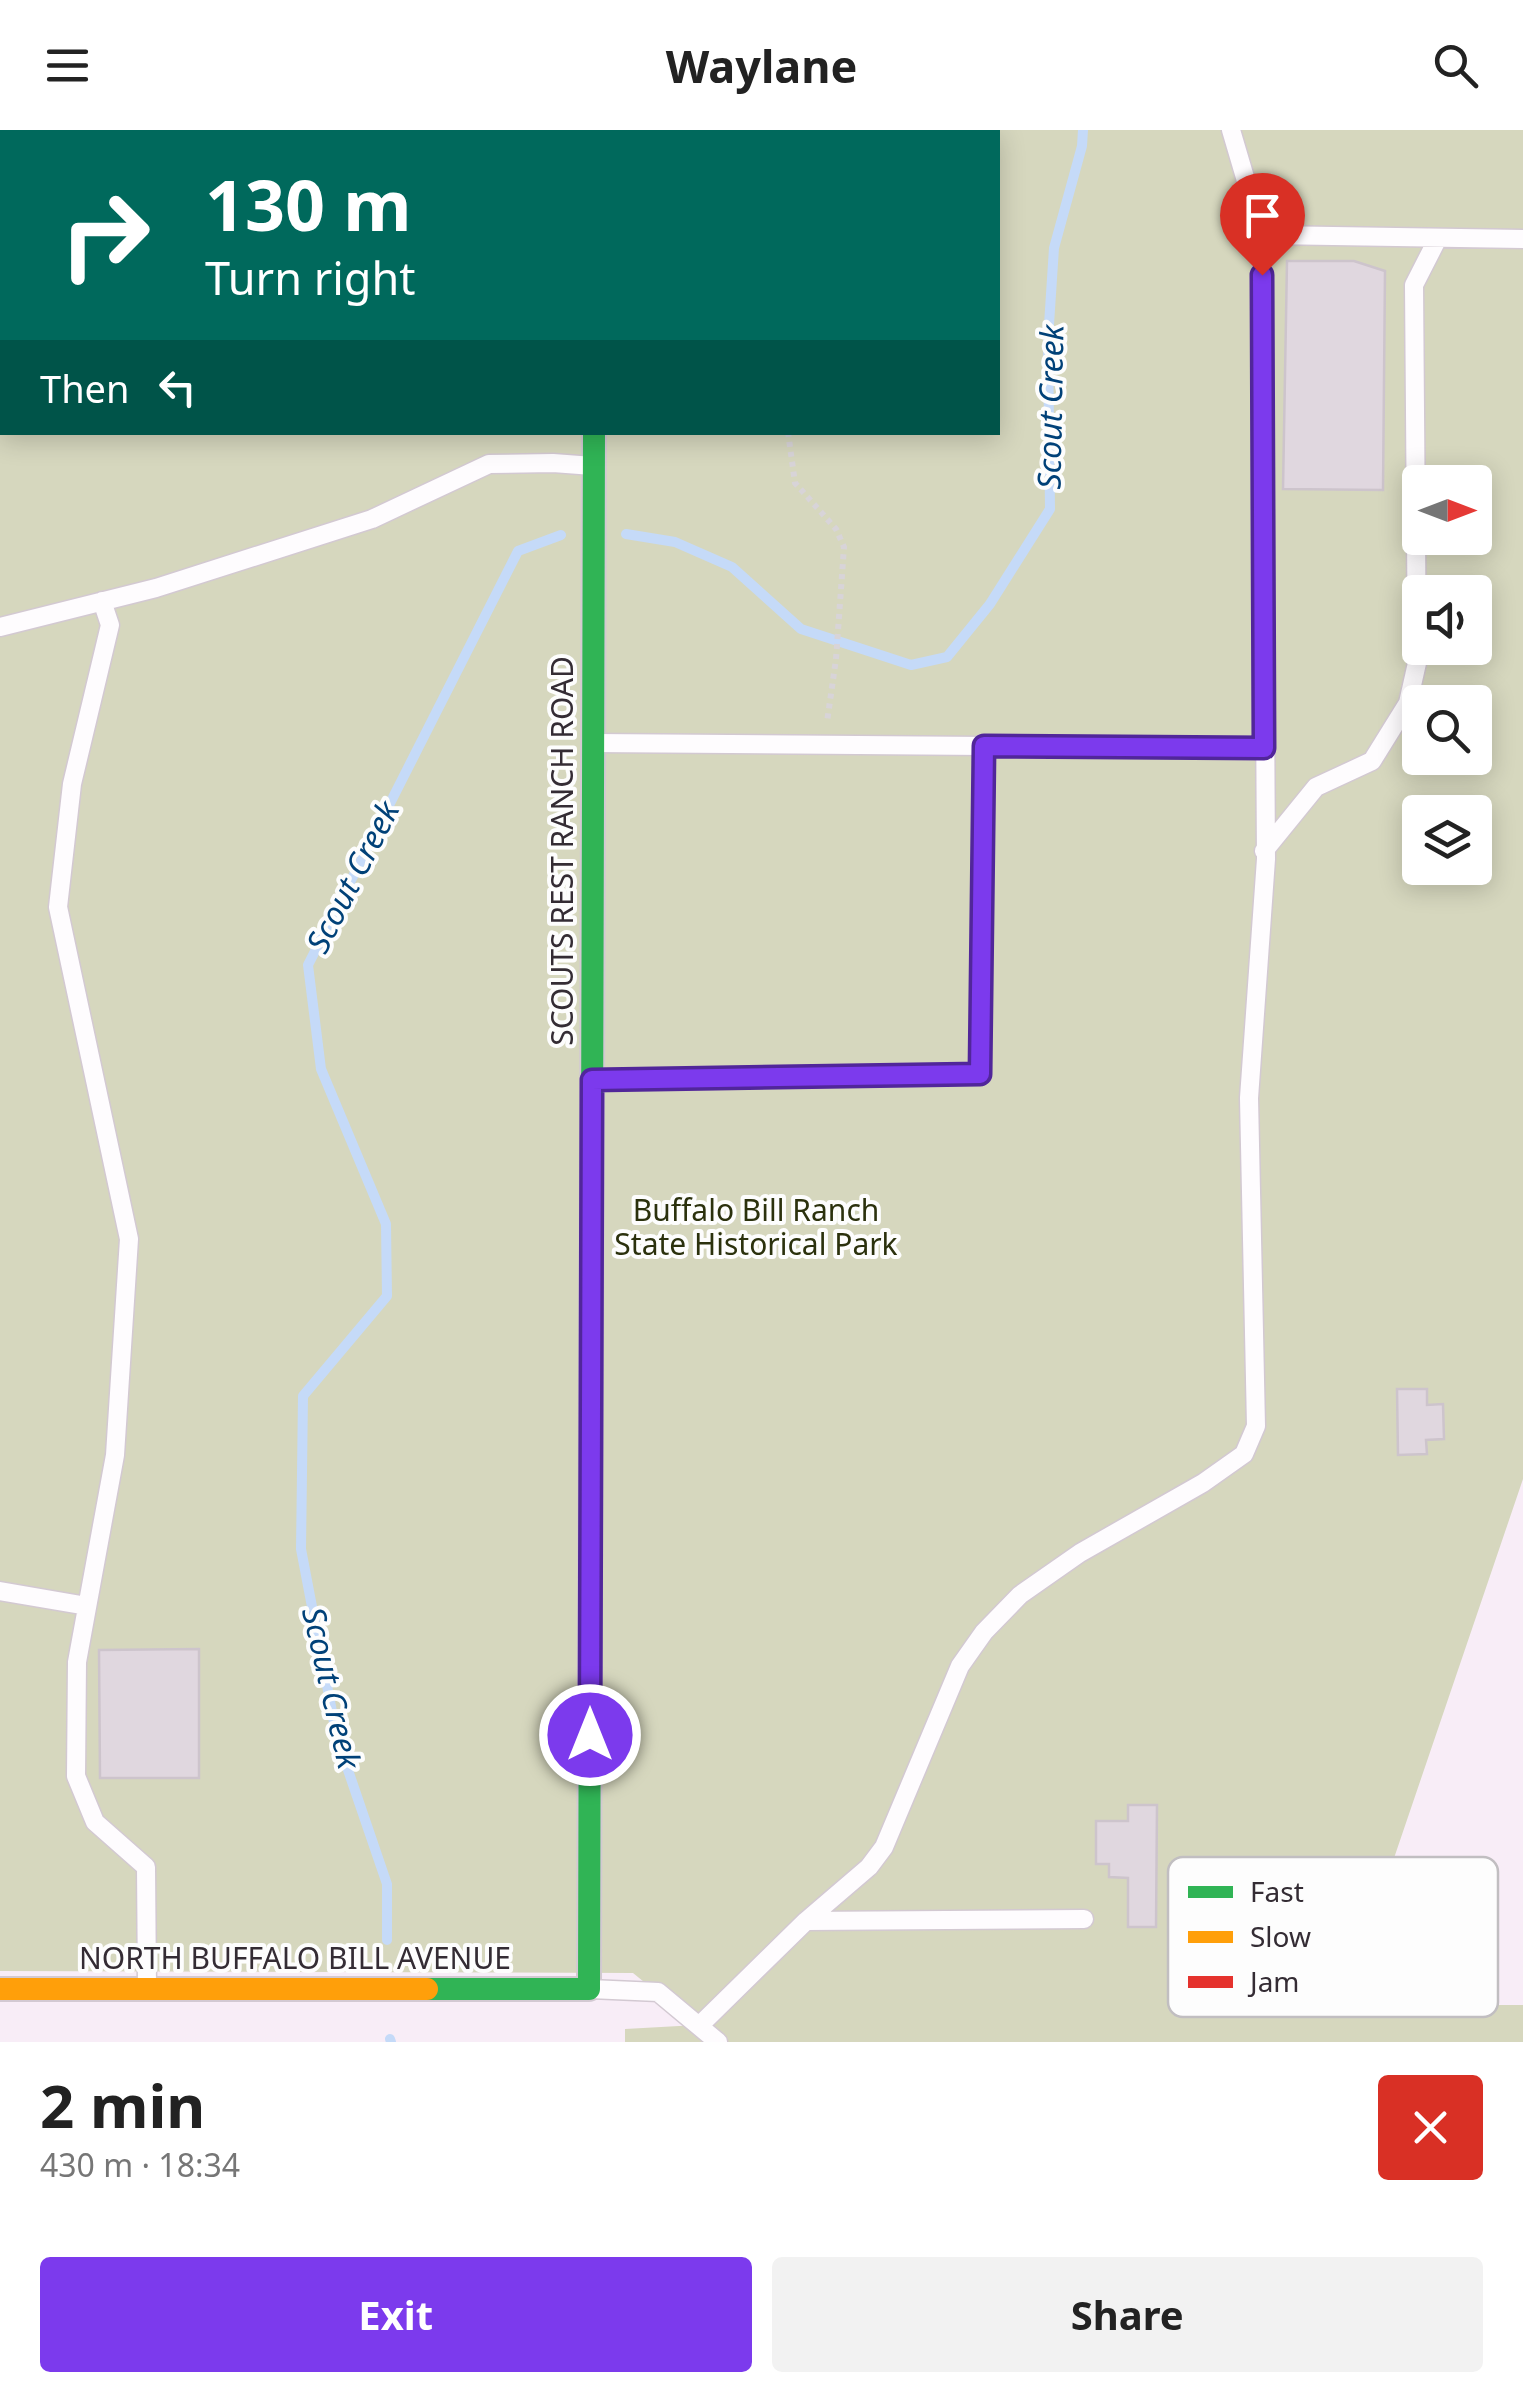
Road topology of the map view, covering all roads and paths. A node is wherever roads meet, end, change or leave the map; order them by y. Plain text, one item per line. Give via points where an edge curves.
1 (1232, 130) edge
2 (1262, 235) junction
3 (1438, 238) junction
4 (1523, 239) edge
5 (594, 435) edge
6 (788, 435) edge
7 (594, 466) junction
8 (102, 601) junction
9 (0, 627) edge
10 (593, 743) junction
11 (824, 745) junction
12 (984, 746) junction
13 (1264, 748) junction
14 (1264, 850) junction
15 (592, 1080) junction
16 (0, 1591) edge
17 (87, 1606) junction
18 (1084, 1918) dead end
19 (806, 1921) junction
20 (0, 1989) edge
21 (147, 1989) junction
22 (589, 1989) junction
23 (699, 2026) junction
24 (718, 2042) edge

1 - 2 lane
2 - 3 lane
2 - 13 lane
3 - 4 lane
3 - 14 lane via 1414,284 1416,663 1408,703 1372,761 1316,786
5 - 7 street, SCOUTS REST RANCH ROAD
6 - 11 path via 794,483 844,547
7 - 8 lane via 489,464 372,520
7 - 10 street, SCOUTS REST RANCH ROAD
8 - 9 lane
8 - 17 lane via 110,626 72,784 58,907 128,1239 115,1455
10 - 11 lane
10 - 15 street, SCOUTS REST RANCH ROAD
11 - 12 lane
12 - 13 lane
12 - 15 lane via 980,1074
13 - 14 lane
14 - 19 lane via 1250,1098 1256,1426 1244,1454 1080,1553 984,1632 960,1666 884,1847
15 - 22 street, SCOUTS REST RANCH ROAD
16 - 17 lane
17 - 21 lane via 77,1662 76,1776 95,1822 146,1867
18 - 19 lane
19 - 23 lane
20 - 21 street, NORTH BUFFALO BILL AVENUE
21 - 22 street, NORTH BUFFALO BILL AVENUE
22 - 23 lane via 658,1992
23 - 24 lane

